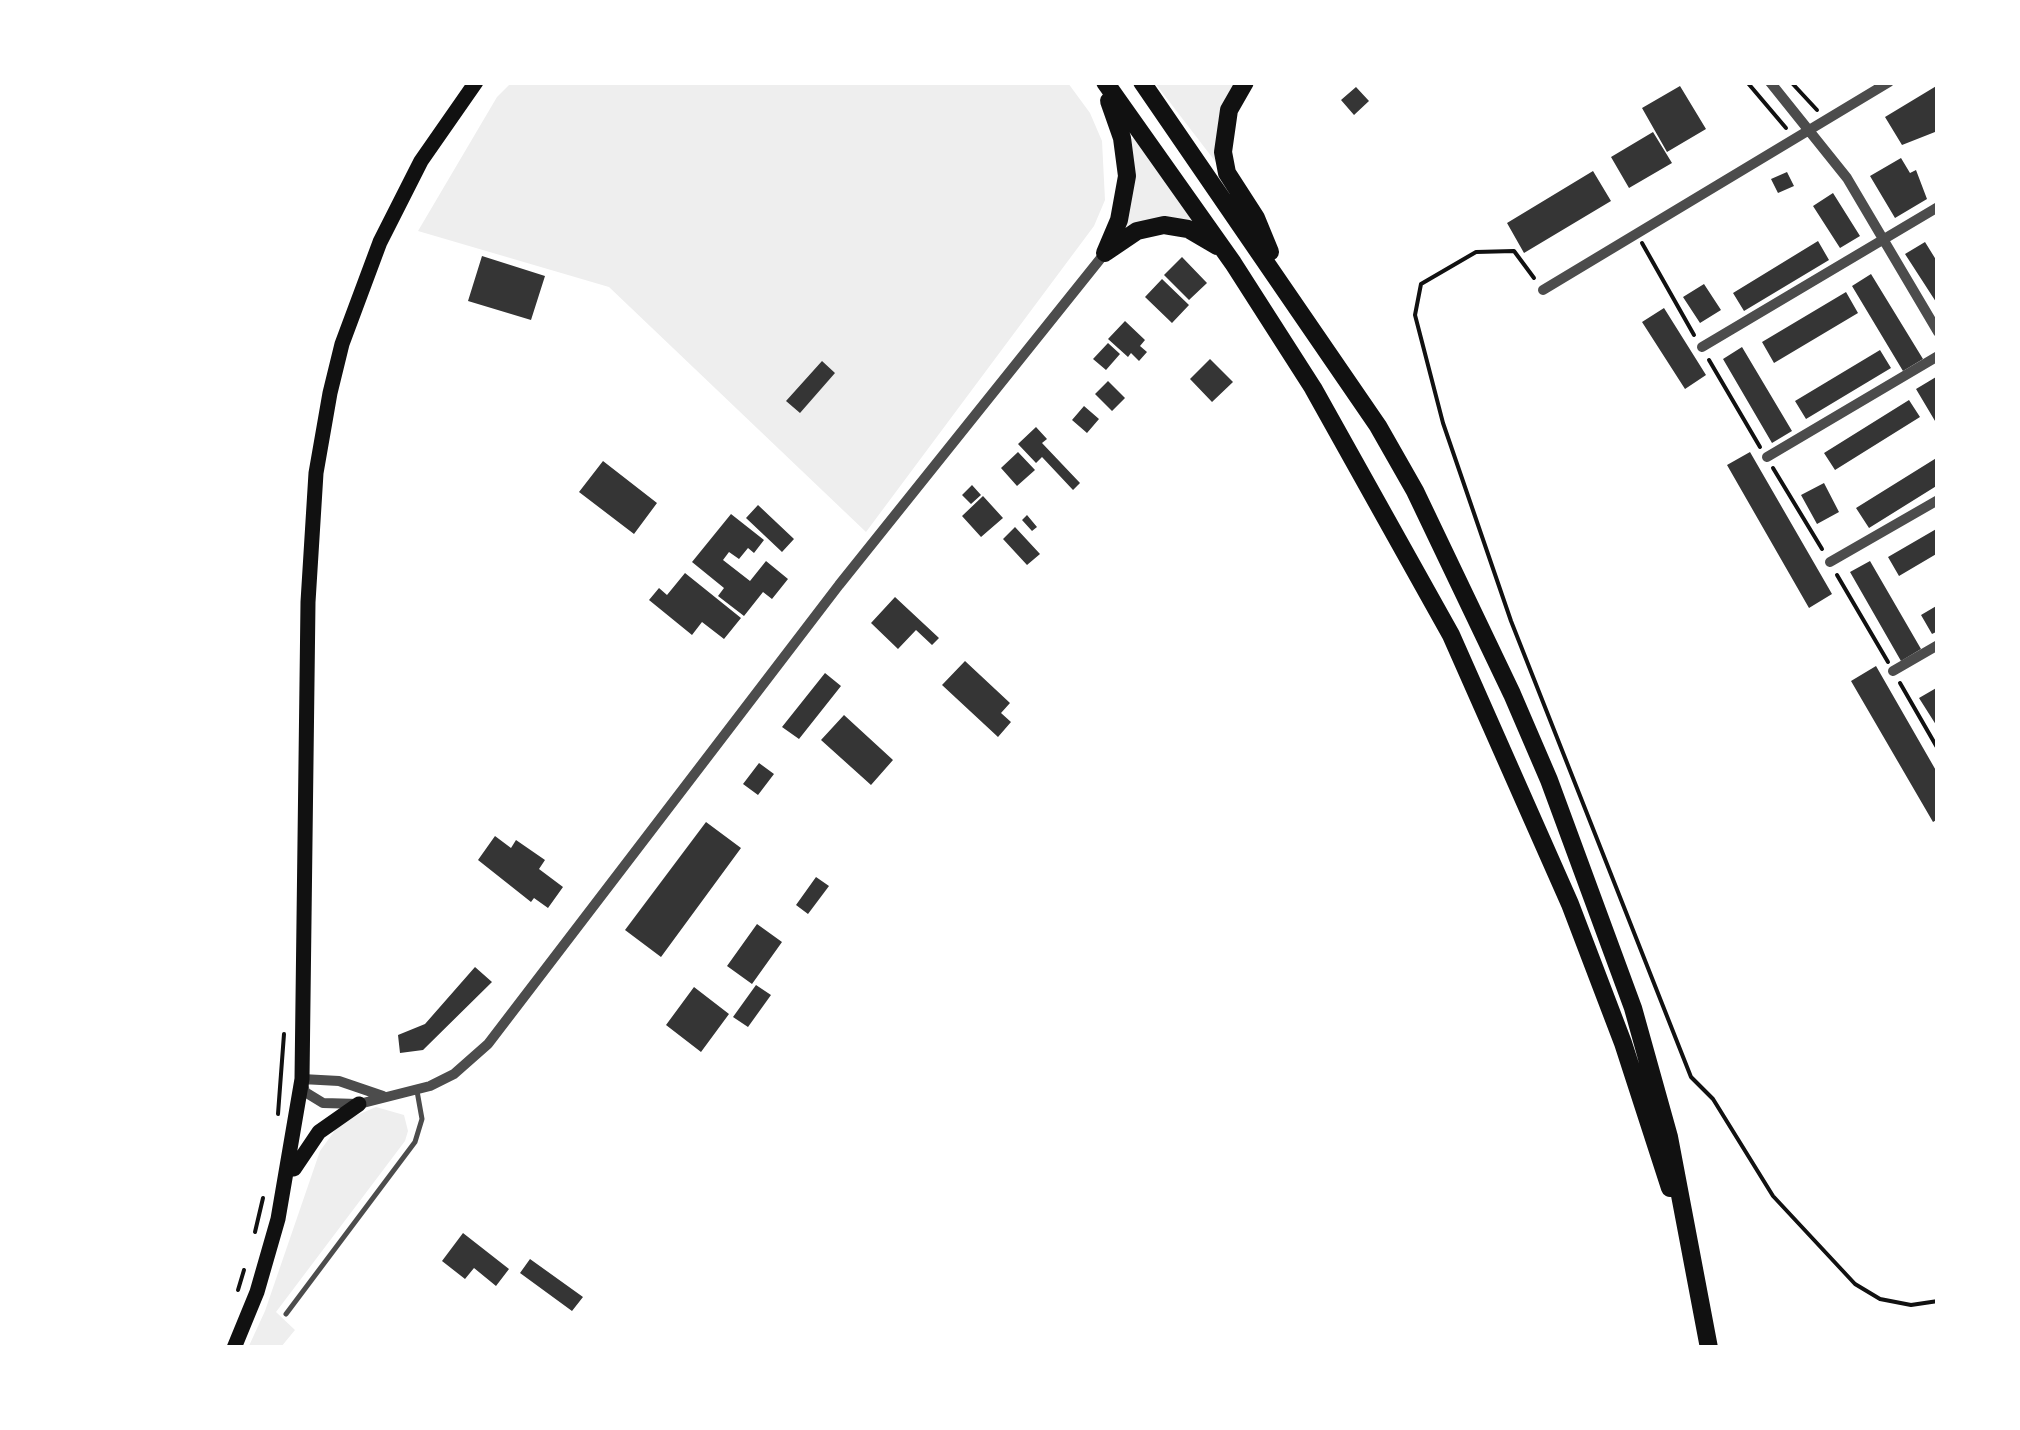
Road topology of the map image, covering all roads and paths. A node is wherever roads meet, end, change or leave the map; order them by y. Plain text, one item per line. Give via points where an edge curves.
1 (476, 82) edge
2 (1102, 82) edge
3 (1142, 82) edge
4 (1245, 82) edge
5 (1747, 82) edge
6 (1770, 82) edge
7 (1890, 82) edge
8 (1812, 130) junction
9 (1795, 139) junction
10 (1938, 207) edge
11 (1637, 235) junction
12 (1884, 238) junction
13 (1105, 253) junction
14 (1234, 263) junction
15 (1273, 267) junction
16 (1542, 290) joint
17 (1938, 332) edge
18 (1702, 347) junction
19 (1938, 356) edge
20 (1767, 457) junction
21 (1938, 500) edge
22 (1830, 562) junction
23 (1938, 645) edge
24 (1893, 672) junction
25 (1938, 749) edge
26 (284, 1034) dead end
27 (302, 1080) junction
28 (417, 1090) junction
29 (383, 1096) junction
30 (359, 1104) junction
31 (277, 1118) dead end
32 (266, 1185) dead end
33 (285, 1186) junction
34 (254, 1240) dead end
35 (1690, 1251) junction
36 (248, 1257) dead end
37 (238, 1292) dead end
38 (1938, 1301) edge
39 (286, 1314) dead end
40 (234, 1348) edge
41 (1709, 1348) edge

1 - 27 main road via 422,161 380,242 342,344 321,437 308,602
2 - 13 main road via 1127,176
2 - 14 main road
3 - 15 main road
4 - 15 main road via 1229,110 1226,173 1256,218
5 - 9 path
6 - 8 street
7 - 8 street
8 - 9 street
8 - 12 street
9 - 11 street
10 - 12 street
11 - 16 street
11 - 18 path
12 - 17 street
12 - 18 street
13 - 14 main road via 1137,231 1164,224 1204,237
13 - 28 street via 839,585 488,1044 454,1074
14 - 35 main road via 1356,460 1486,708 1610,1008
15 - 35 main road via 1415,490 1549,780 1633,1008 1669,1137
16 - 38 path via 1514,251 1476,252 1421,284 1415,316 1443,423 1524,654 1691,1077 1713,1098 1772,1196 1855,1284 1911,1305
18 - 20 path
19 - 20 street
20 - 22 path
21 - 22 street
22 - 24 path
23 - 24 street
24 - 25 path
26 - 31 path
27 - 29 street via 338,1081
27 - 30 street via 305,1092 323,1103
27 - 33 main road
28 - 29 street
28 - 39 lane via 422,1119 415,1142
29 - 30 street
30 - 33 main road via 319,1132
32 - 34 path
33 - 40 main road via 257,1292
35 - 41 main road
36 - 37 path

